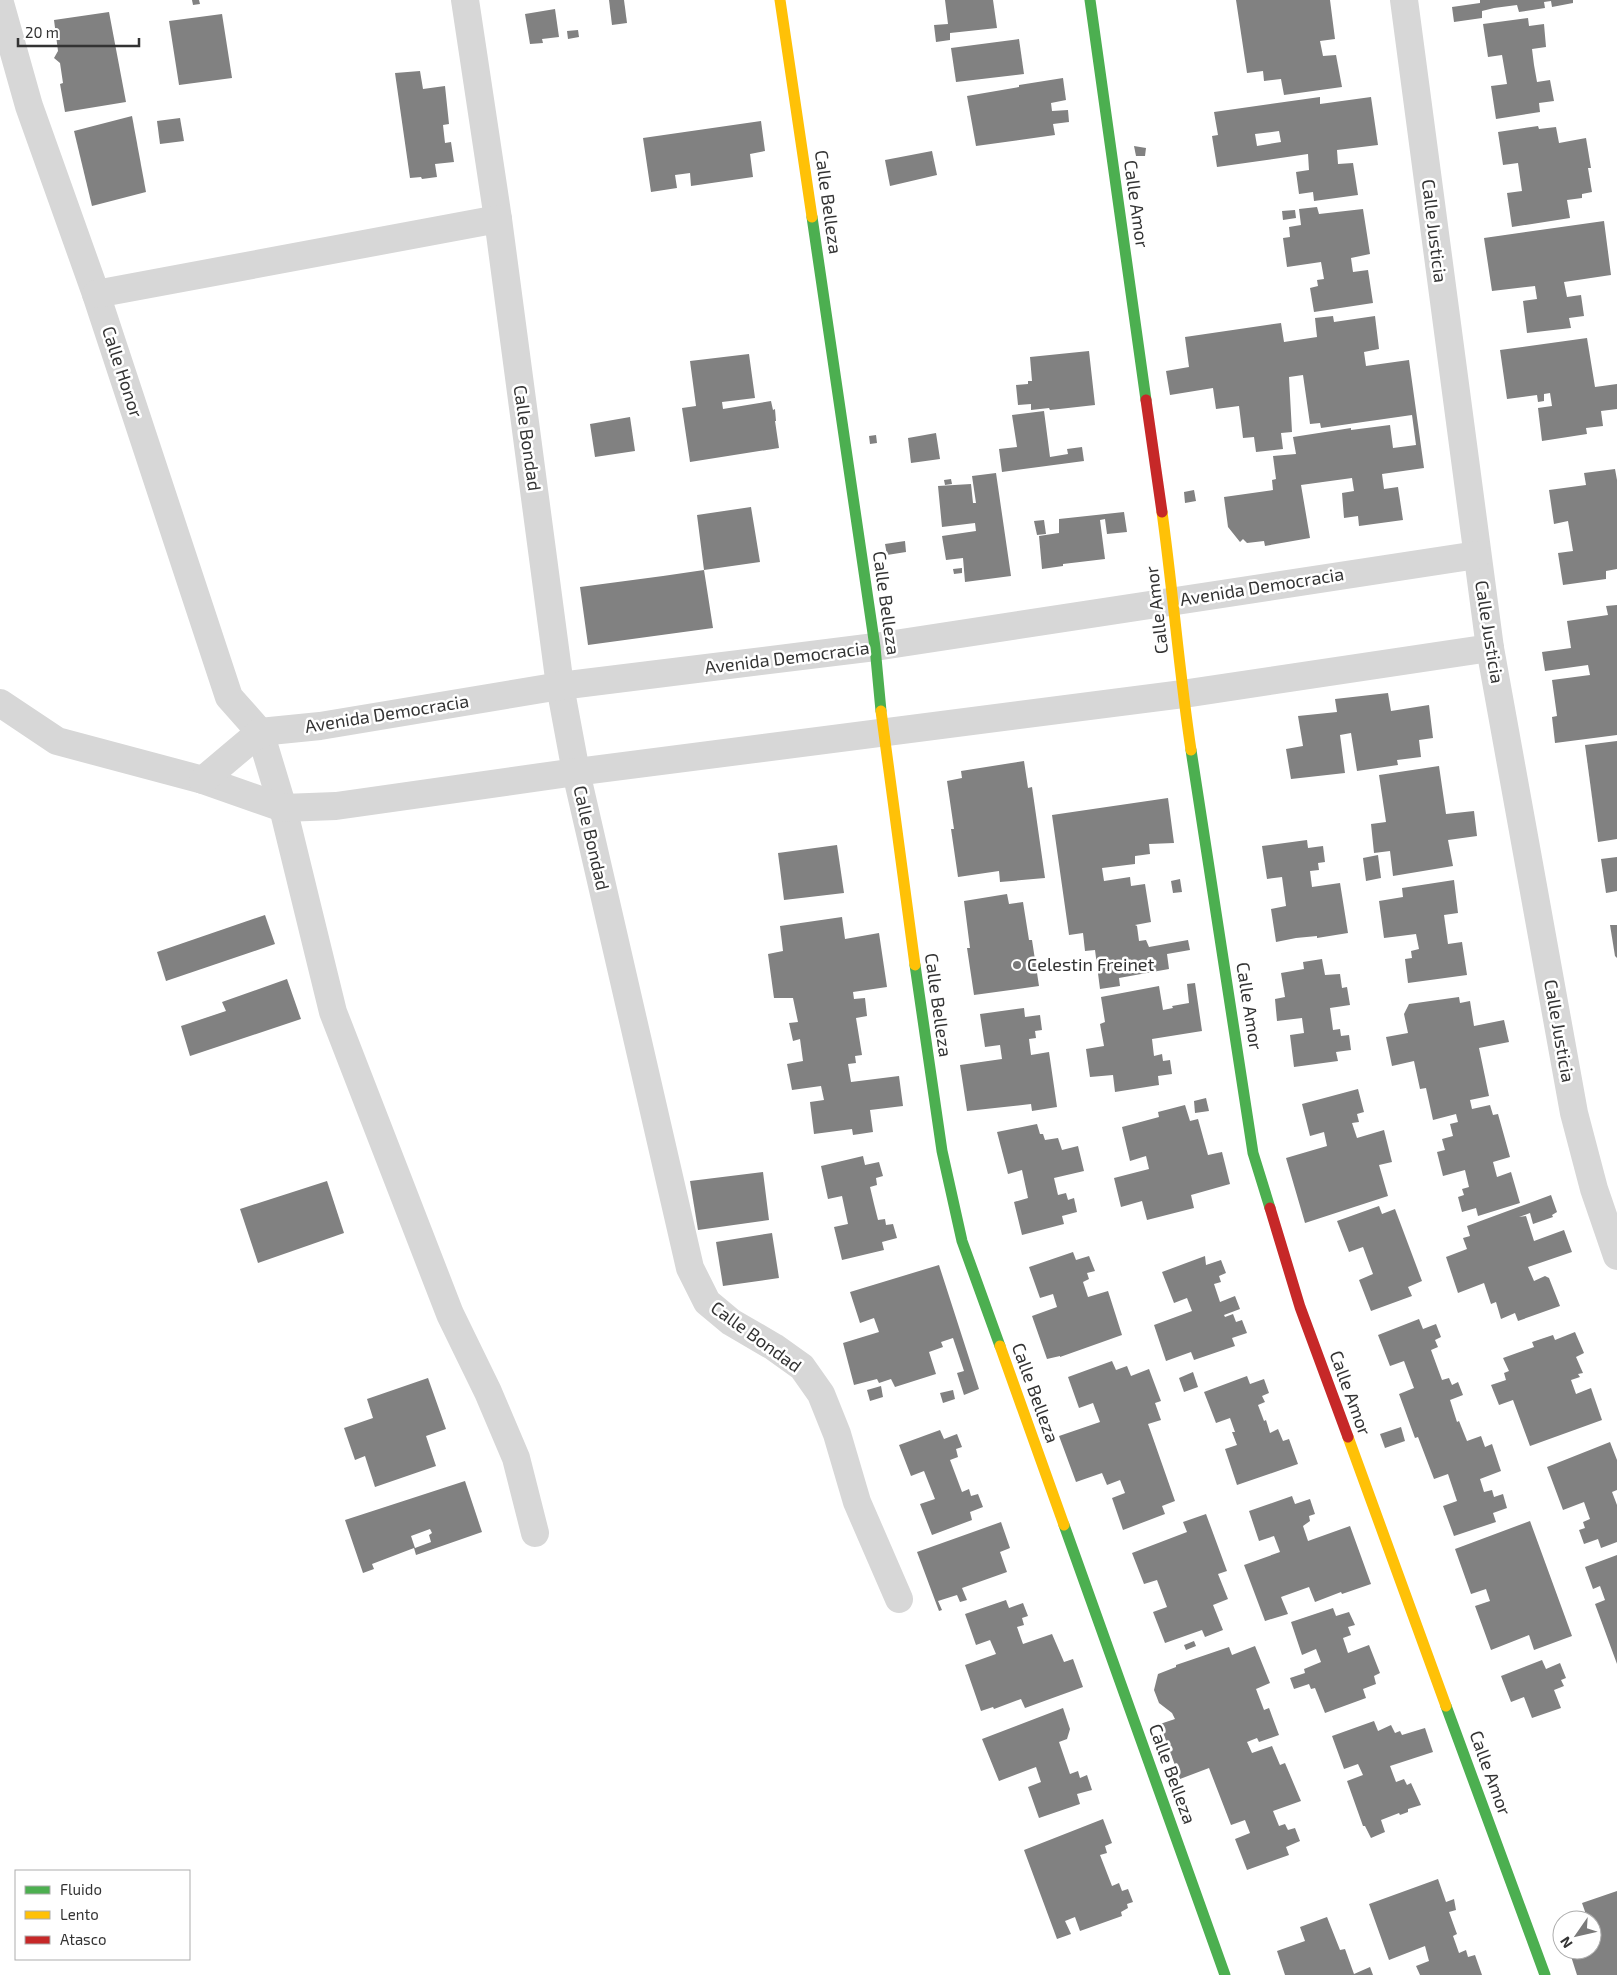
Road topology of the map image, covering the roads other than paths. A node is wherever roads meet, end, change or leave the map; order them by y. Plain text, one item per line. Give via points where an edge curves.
1 (465, 0) edge
2 (780, 0) edge
3 (1090, 0) edge
4 (1404, 0) edge
5 (0, 3) edge
6 (498, 218) junction
7 (96, 294) junction
8 (1477, 555) junction
9 (1174, 600) junction
10 (875, 647) junction
11 (1490, 648) junction
12 (560, 686) junction
13 (1183, 694) junction
14 (0, 703) edge
15 (260, 732) junction
16 (884, 734) junction
17 (576, 772) junction
18 (204, 780) junction
19 (284, 808) junction
20 (1617, 1256) edge
21 (536, 1533) dead end
22 (900, 1599) dead end
23 (1225, 1975) edge
24 (1545, 1975) edge

1 - 6 street, Calle Bondad
2 - 10 street, Calle Belleza
3 - 9 street, Calle Amor
4 - 8 street, Calle Justicia
5 - 7 street, Calle Honor via 29,106
6 - 7 street
6 - 12 street, Calle Bondad
7 - 15 street, Calle Honor via 230,697
8 - 9 street, Avenida Democracia
8 - 11 street, Calle Justicia
9 - 10 street, Avenida Democracia
9 - 13 street, Calle Amor
10 - 12 street, Avenida Democracia
10 - 16 street, Calle Belleza
11 - 13 street
11 - 20 street, Calle Justicia via 1574,1113 1594,1189
12 - 15 street, Avenida Democracia via 320,726
12 - 17 street, Calle Bondad
13 - 16 street
13 - 24 street, Calle Amor via 1253,1153 1300,1307
14 - 18 street via 57,742
15 - 18 street
15 - 19 street
16 - 17 street
16 - 23 street, Calle Belleza via 942,1151 962,1241
17 - 19 street via 336,806
17 - 22 street, Calle Bondad via 690,1268 707,1302 731,1322 802,1367 821,1394 837,1434 857,1502
18 - 19 street
19 - 21 street via 334,1012 450,1314 516,1458

